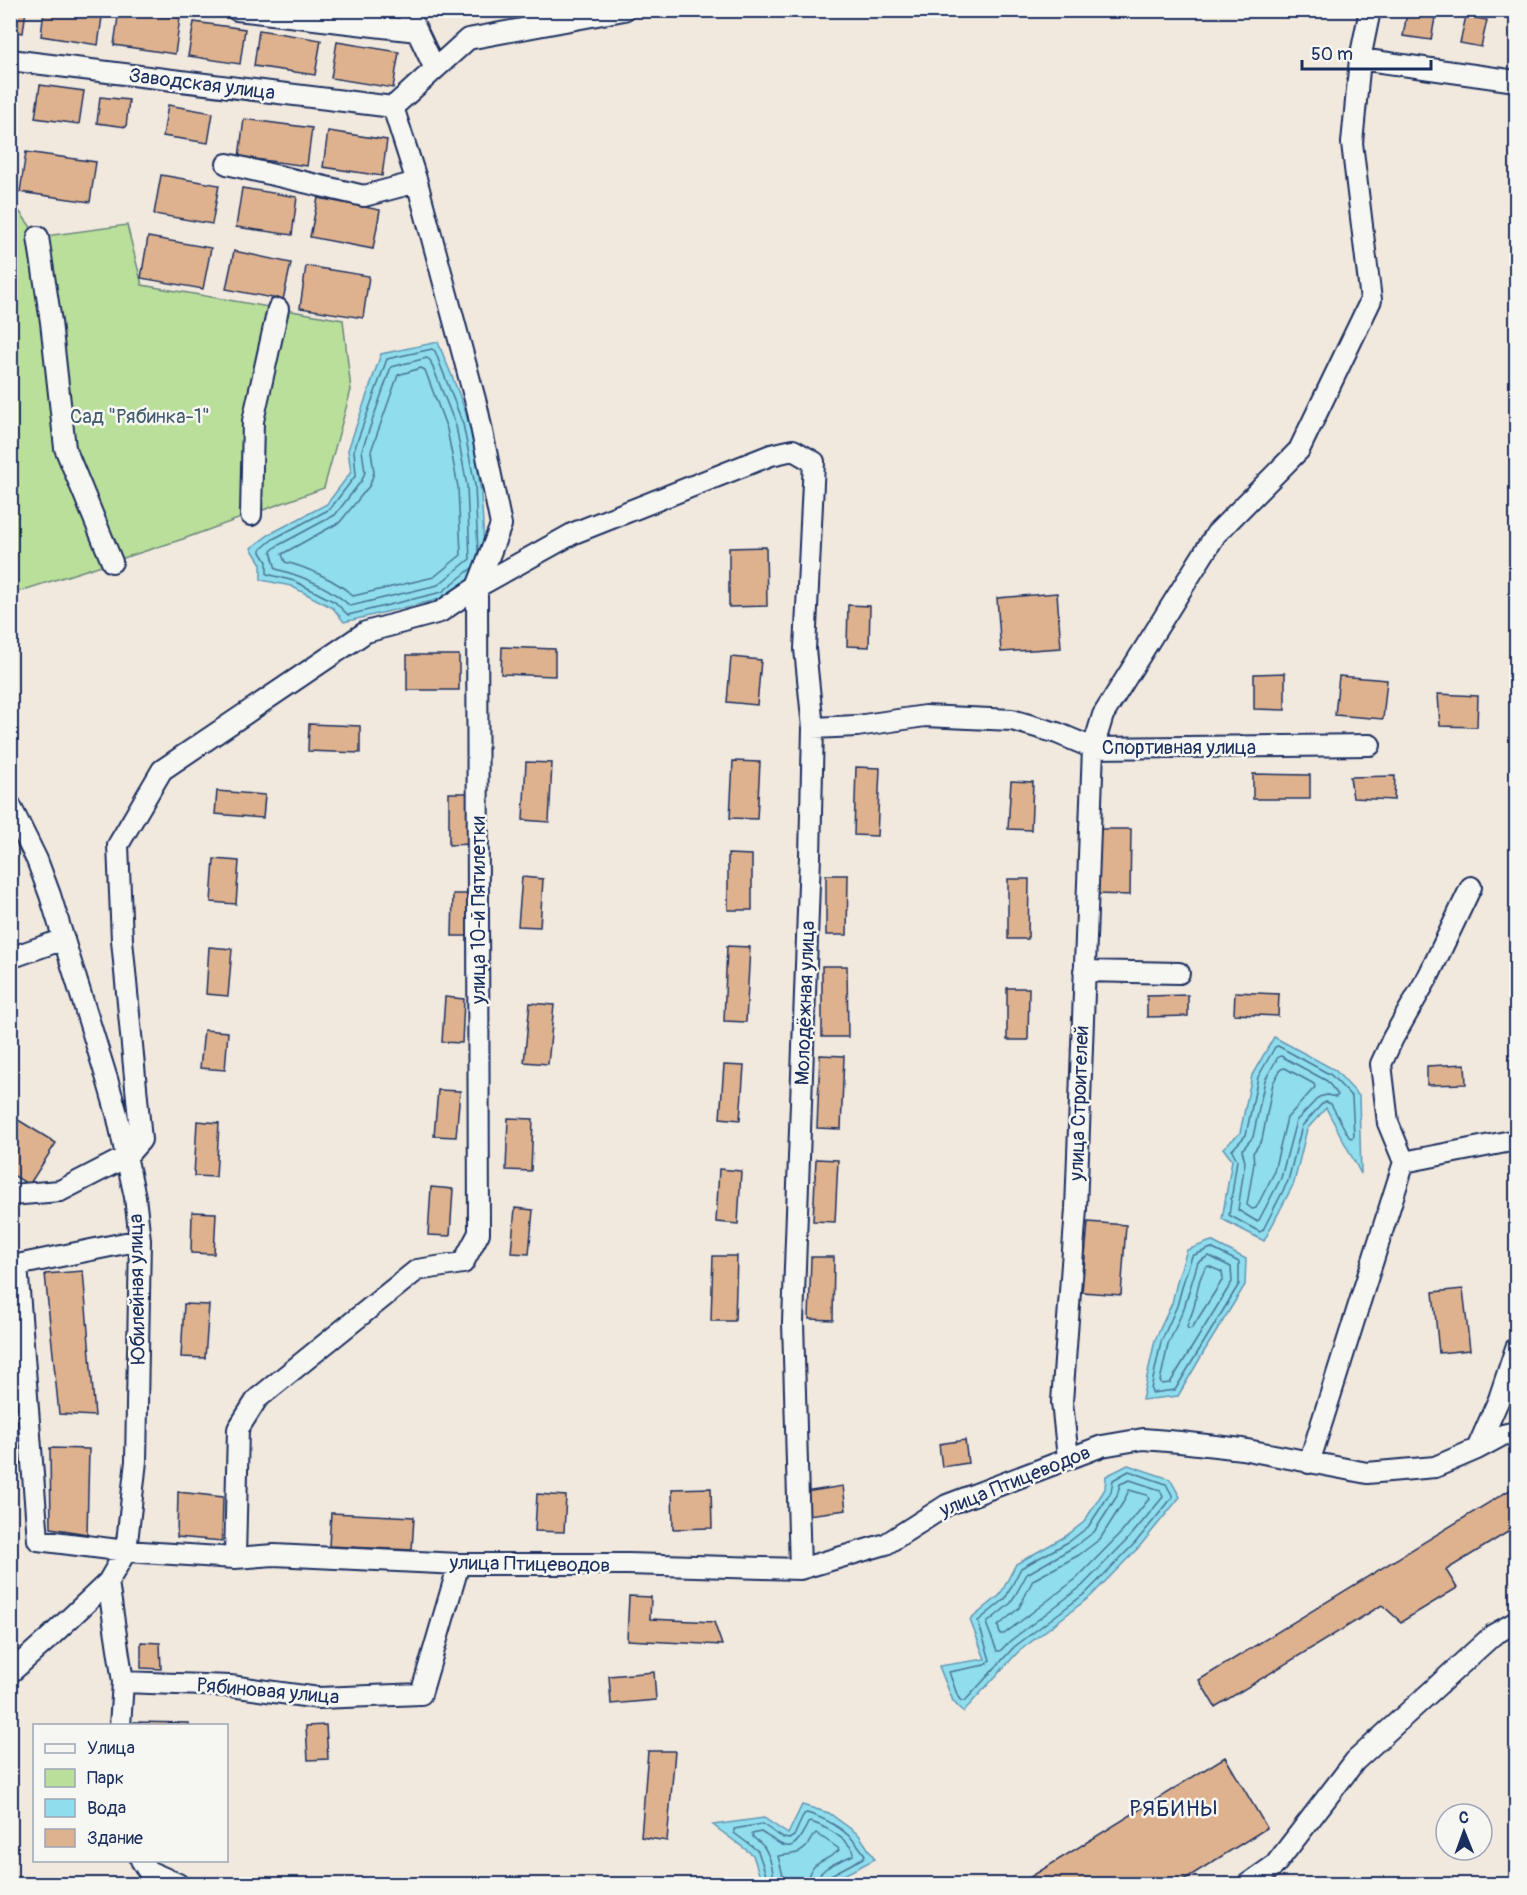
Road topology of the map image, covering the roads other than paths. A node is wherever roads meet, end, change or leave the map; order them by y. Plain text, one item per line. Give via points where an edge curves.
1 (237, 10) edge
2 (407, 10) edge
3 (624, 10) edge
4 (1370, 10) edge
5 (417, 31) junction
6 (1360, 59) junction
7 (10, 60) edge
8 (435, 69) junction
9 (1516, 81) edge
10 (393, 107) junction
11 (227, 164) dead end
12 (417, 182) junction
13 (38, 237) dead end
14 (278, 309) dead end
15 (251, 515) dead end
16 (112, 562) dead end
17 (477, 587) junction
18 (813, 728) junction
19 (1370, 745) dead end
20 (1093, 748) junction
21 (10, 805) edge
22 (1471, 887) dead end
23 (64, 939) junction
24 (10, 958) edge
25 (1084, 971) junction
26 (1179, 973) dead end
27 (1516, 1140) edge
28 (126, 1157) junction
29 (1404, 1162) junction
30 (10, 1195) edge
31 (140, 1240) junction
32 (1516, 1348) edge
33 (1516, 1432) edge
34 (1477, 1449) junction
35 (1068, 1458) junction
36 (1309, 1463) junction
37 (126, 1551) junction
38 (236, 1558) junction
39 (459, 1564) junction
40 (800, 1569) junction
41 (108, 1582) junction
42 (1516, 1622) edge
43 (10, 1672) edge
44 (123, 1682) junction
45 (120, 1724) edge
46 (142, 1862) edge
47 (178, 1884) edge
48 (1248, 1884) edge

1 - 5 street
2 - 5 street
3 - 8 street via 468,39
4 - 6 street, улица Строителей
5 - 8 street
6 - 9 street
6 - 20 street, улица Строителей via 1352,143 1371,300 1299,450 1216,534 1103,716
7 - 10 street, Заводская улица
8 - 10 street
10 - 12 street
11 - 12 street via 364,196
12 - 17 street via 477,407 501,525
13 - 16 street via 65,448
14 - 15 street via 253,421
17 - 18 street, Молодёжная улица via 574,533 771,454 793,450 814,462 805,649
17 - 28 street via 440,612 366,632 162,770 118,845 122,940 141,1140
17 - 38 street, улица 10-й Пятилетки via 479,1233 463,1263 417,1270 257,1399 238,1429
18 - 20 street, Спортивная улица via 925,716 1012,720
18 - 40 street, Молодёжная улица via 793,1322
19 - 20 street, Спортивная улица
20 - 25 street, улица Строителей
21 - 23 street, Юбилейная улица via 37,860
22 - 29 street via 1381,1064 1388,1123
23 - 24 street
23 - 28 street, Юбилейная улица via 112,1096
25 - 26 street
25 - 35 street, улица Строителей via 1076,1209 1062,1402
27 - 29 street
28 - 30 street via 60,1191
28 - 31 street, Юбилейная улица
29 - 36 street
31 - 37 street, Юбилейная улица via 136,1461
31 - 37 street, улица Птицеводов via 17,1265 39,1540
32 - 34 street via 1500,1399
33 - 34 street, улица Птицеводов
34 - 36 street, улица Птицеводов via 1435,1467 1406,1470 1367,1473
35 - 36 street, улица Птицеводов via 1101,1446 1143,1439 1242,1449
35 - 40 street, улица Птицеводов via 947,1505 886,1544
37 - 38 street, улица Птицеводов
37 - 41 street, Юбилейная улица
38 - 39 street, улица Птицеводов via 274,1556
39 - 40 street, улица Птицеводов
39 - 44 street, Рябиновая улица via 421,1694 319,1698 230,1686
41 - 43 street, Юбилейная улица
41 - 44 street
42 - 48 street via 1493,1635 1355,1761 1275,1865
44 - 45 street
46 - 47 street via 148,1870

